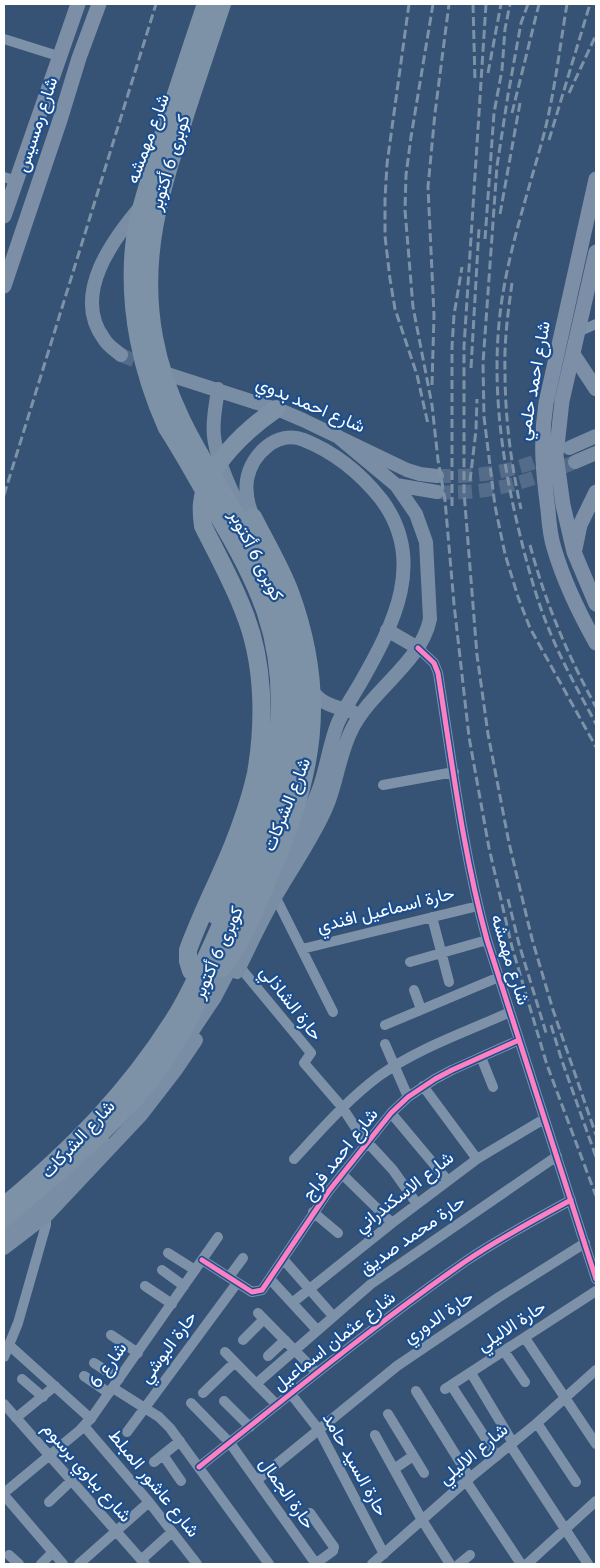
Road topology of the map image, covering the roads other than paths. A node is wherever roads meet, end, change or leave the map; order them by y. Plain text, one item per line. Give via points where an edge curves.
1 (78, 4) edge
2 (100, 4) edge
3 (206, 4) edge
4 (211, 4) edge
5 (215, 4) edge
6 (222, 4) edge
7 (4, 40) edge
8 (58, 56) junction
9 (10, 179) edge
10 (596, 179) edge
11 (4, 216) edge
12 (596, 252) edge
13 (4, 286) edge
14 (596, 324) edge
15 (578, 332) junction
16 (573, 354) junction
17 (121, 355) tunnel mouth
18 (167, 374) dead end
19 (218, 389) junction
20 (596, 389) edge
21 (276, 409) junction
22 (336, 435) junction
23 (596, 436) edge
24 (569, 448) tunnel mouth
25 (596, 453) edge
26 (220, 462) junction
27 (575, 462) tunnel mouth
28 (437, 476) tunnel mouth
29 (396, 485) junction
30 (437, 492) tunnel mouth
31 (596, 492) edge
32 (253, 517) joint
33 (574, 552) junction
34 (592, 585) edge
35 (596, 604) edge
36 (386, 630) junction
37 (596, 643) edge
38 (418, 648) junction
39 (345, 710) junction
40 (360, 715) junction
41 (454, 772) junction
42 (383, 784) dead end
43 (275, 896) junction
44 (478, 906) junction
45 (432, 917) junction
46 (249, 934) junction
47 (487, 940) junction
48 (302, 949) junction
49 (441, 953) junction
50 (410, 962) dead end
51 (239, 966) junction
52 (191, 972) junction
53 (499, 977) junction
54 (208, 979) junction
55 (449, 982) dead end
56 (414, 990) dead end
57 (421, 1008) junction
58 (333, 1012) dead end
59 (510, 1012) junction
60 (385, 1025) dead end
61 (519, 1040) junction
62 (386, 1044) dead end
63 (481, 1057) junction
64 (395, 1066) junction
65 (423, 1086) junction
66 (493, 1087) dead end
67 (408, 1097) junction
68 (342, 1107) junction
69 (391, 1113) junction
70 (544, 1119) junction
71 (367, 1143) junction
72 (557, 1156) junction
73 (294, 1159) dead end
74 (477, 1159) junction
75 (46, 1170) junction
76 (342, 1174) junction
77 (448, 1181) junction
78 (8, 1199) edge
79 (571, 1200) junction
80 (417, 1204) junction
81 (45, 1210) junction
82 (313, 1212) junction
83 (4, 1218) edge
84 (392, 1223) junction
85 (4, 1233) edge
86 (338, 1233) dead end
87 (218, 1237) dead end
88 (585, 1243) junction
89 (4, 1248) edge
90 (168, 1253) dead end
91 (243, 1258) dead end
92 (283, 1259) junction
93 (202, 1260) junction
94 (162, 1270) dead end
95 (195, 1270) junction
96 (596, 1278) edge
97 (233, 1280) junction
98 (267, 1284) junction
99 (145, 1286) dead end
100 (184, 1286) junction
101 (309, 1289) junction
102 (596, 1291) edge
103 (292, 1303) junction
104 (172, 1304) junction
105 (333, 1316) junction
106 (317, 1330) junction
107 (111, 1335) dead end
108 (525, 1338) junction
109 (243, 1340) dead end
110 (285, 1340) junction
111 (10, 1345) junction
112 (294, 1350) junction
113 (504, 1351) junction
114 (225, 1352) dead end
115 (138, 1353) junction
116 (268, 1356) dead end
117 (4, 1357) edge
118 (235, 1362) junction
119 (94, 1363) dead end
120 (596, 1370) edge
121 (318, 1373) junction
122 (471, 1373) junction
123 (84, 1376) dead end
124 (22, 1379) dead end
125 (119, 1379) junction
126 (525, 1382) dead end
127 (256, 1384) junction
128 (56, 1386) junction
129 (111, 1390) junction
130 (416, 1391) dead end
131 (204, 1393) dead end
132 (291, 1394) junction
133 (42, 1397) junction
134 (565, 1398) junction
135 (224, 1401) dead end
136 (191, 1403) dead end
137 (4, 1404) edge
138 (277, 1405) junction
139 (146, 1407) junction
140 (388, 1414) dead end
141 (16, 1418) junction
142 (87, 1422) junction
143 (537, 1423) junction
144 (250, 1427) junction
145 (319, 1430) junction
146 (127, 1432) dead end
147 (375, 1435) dead end
148 (180, 1441) junction
149 (230, 1442) junction
150 (511, 1444) junction
151 (596, 1444) edge
152 (162, 1455) junction
153 (49, 1456) junction
154 (413, 1456) junction
155 (497, 1456) junction
156 (154, 1462) dead end
157 (199, 1467) junction
158 (394, 1469) junction
159 (424, 1473) dead end
160 (257, 1480) junction
161 (468, 1480) junction
162 (71, 1481) junction
163 (181, 1481) dead end
164 (576, 1482) dead end
165 (4, 1494) edge
166 (49, 1502) dead end
167 (148, 1502) junction
168 (595, 1506) edge
169 (310, 1513) dead end
170 (422, 1520) junction
171 (565, 1529) junction
172 (116, 1532) junction
173 (172, 1532) junction
174 (53, 1552) junction
175 (9, 1555) dead end
176 (470, 1555) dead end
177 (380, 1560) edge
178 (143, 1562) edge
179 (19, 1564) edge
180 (41, 1564) edge
181 (63, 1564) edge
182 (79, 1564) edge
183 (197, 1564) edge
184 (269, 1564) edge
185 (316, 1564) edge
186 (450, 1564) edge
187 (459, 1564) edge
188 (522, 1564) edge
189 (527, 1564) edge
190 (588, 1564) edge

1 - 8 main road, شارع رمسيس
2 - 13 main road, شارع رمسيس
3 - 52 highway, كوبرى 6 أكتوبر, bridge via 138,222 133,272 137,330 151,389 164,421 241,555 266,613 277,668 279,726 276,755 262,812
4 - 75 highway, bridge via 150,189 139,252 137,295 141,337 150,374 169,423 242,546 276,624 287,680 285,744 264,826 206,958 178,1012 132,1080 83,1136
5 - 17 main road, شارع مهمشه via 156,184 110,246 95,282 92,296 98,330 107,344
6 - 54 highway, كوبرى 6 أكتوبر, bridge via 160,194 150,250 150,308 160,364 179,418 256,550 281,606 294,665 297,719 293,757 278,816
7 - 8 street
8 - 9 main road, شارع رمسيس
9 - 11 main road, شارع رمسيس
10 - 37 main road, شارع احمد حلمي via 542,431 544,482 553,546 578,611
12 - 15 main road, شارع احمد حلمي
14 - 15 street
15 - 16 main road, شارع احمد حلمي
16 - 20 main road
16 - 33 main road, شارع احمد حلمي via 562,401 556,455
18 - 19 main road, شارع احمد بدوي
19 - 21 main road, شارع احمد بدوي
19 - 26 main road via 214,438
21 - 22 main road, شارع احمد بدوي
21 - 26 highway via 254,425
22 - 28 main road, شارع احمد بدوي via 407,470
22 - 29 main road, شارع الشركات
23 - 24 main road
25 - 27 main road
26 - 39 main road via 284,599 306,684 322,702
26 - 52 highway via 206,488 201,512 203,526 245,612 254,646 260,678 260,747 255,775 233,845 188,950
29 - 30 main road
29 - 38 main road, شارع الشركات via 416,514 427,549 430,619 428,631
31 - 33 main road via 580,525
32 - 36 main road, شارع الشركات via 248,505 247,480 257,457 276,440 299,438 334,455 355,471 390,512 404,554 400,598
32 - 54 highway, bridge via 290,590 304,639 310,678 311,743 285,842 249,923 231,955 217,974
33 - 34 main road, شارع احمد حلمي
34 - 35 main road, شارع احمد حلمي
36 - 38 main road
36 - 39 main road, شارع الشركات
38 - 40 main road, شارع الشركات
38 - 41 street, شارع مهمشه via 434,663 438,673
39 - 40 main road
39 - 46 main road, شارع الشركات via 312,807
40 - 43 main road, شارع الشركات via 344,748 326,808
41 - 42 street
41 - 44 street, شارع مهمشه
43 - 48 street
43 - 51 main road, شارع الشركات
44 - 45 street, حارة اسماعيل افندي
44 - 47 street, شارع مهمشه
45 - 48 street, حارة اسماعيل افندي
45 - 49 street
46 - 81 main road, شارع الشركات via 215,997 153,1087 57,1192
46 - 81 main road via 234,937 217,951 158,1053 113,1110 55,1173 46,1187
47 - 49 street
47 - 53 street, شارع مهمشه
48 - 58 street
49 - 50 street
49 - 55 street
51 - 68 street, حارة الشاذلي via 311,1053 304,1063
51 - 81 main road, شارع الشركات via 192,1047 158,1094
52 - 78 highway, كوبرى 6 أكتوبر via 160,1030 126,1076
53 - 57 street
53 - 59 street, شارع مهمشه
54 - 83 highway, كوبرى 6 أكتوبر, bridge via 180,1038 129,1104 62,1170
56 - 57 street
57 - 60 street
59 - 61 street, شارع مهمشه
59 - 64 street
61 - 63 street, شارع احمد فراج
61 - 70 street, شارع مهمشه
62 - 64 street
63 - 65 street, شارع احمد فراج
63 - 66 street
64 - 67 street
64 - 68 street
65 - 67 street, شارع احمد فراج
65 - 74 street
67 - 69 street, شارع احمد فراج
68 - 71 street
68 - 73 street
69 - 71 street, شارع احمد فراج
69 - 77 street
70 - 72 street, شارع مهمشه
70 - 74 street, شارع الاسكندراني
71 - 76 street, شارع احمد فراج
71 - 80 street via 393,1170
72 - 79 street, شارع مهمشه
72 - 105 street, حارة محمد صديق via 371,1284
74 - 77 street, شارع الاسكندراني
75 - 78 highway
75 - 81 main road via 40,1183
76 - 82 street, شارع احمد فراج
76 - 84 street
77 - 80 street, شارع الاسكندراني
78 - 81 main road via 22,1194 32,1195
79 - 88 street, شارع مهمشه
79 - 121 street, شارع عثمان اسماعيل via 467,1261
80 - 84 street, شارع الاسكندراني
81 - 85 main road, شارع الشركات
81 - 89 main road, شارع الشركات
81 - 111 street via 46,1225
82 - 86 street
82 - 92 street, شارع احمد فراج
84 - 101 street, شارع الاسكندراني
87 - 93 street, شارع 6
88 - 96 street, شارع مهمشه
88 - 145 street, حارة الدوري via 499,1296 397,1366
90 - 95 street
91 - 97 street, حارة البوشي
92 - 98 street, شارع احمد فراج
92 - 101 street
93 - 95 street, شارع 6
93 - 97 street
94 - 100 street
95 - 100 street, شارع 6
97 - 98 street via 252,1292 259,1292
97 - 139 street, حارة البوشي
98 - 103 street
99 - 104 street
100 - 104 street, شارع 6
101 - 103 street, شارع الاسكندراني
101 - 105 street
102 - 108 street, حارة الاليلي
103 - 106 street
104 - 115 street, شارع 6
105 - 106 street, حارة محمد صديق
106 - 112 street, حارة محمد صديق
107 - 115 street
108 - 113 street, حارة الاليلي
108 - 134 street
109 - 110 street via 261,1316
110 - 112 street
110 - 116 street
111 - 117 street
111 - 128 street, شارع عاشور المبلط
112 - 121 street
112 - 127 street, حارة محمد صديق
113 - 122 street, حارة الاليلي
113 - 126 street
114 - 118 street
115 - 125 street, شارع 6
118 - 127 street
118 - 131 street
119 - 125 street
120 - 134 street, شارع الاليلي
121 - 132 street, شارع عثمان اسماعيل
122 - 150 street
122 - 155 street, حارة الاليلي via 448,1388
123 - 129 street
124 - 133 street
125 - 129 street, شارع 6
127 - 138 street
128 - 133 street
128 - 142 street, شارع عاشور المبلط
129 - 139 street
129 - 142 street, شارع 6
130 - 161 street
132 - 138 street, شارع عثمان اسماعيل
132 - 145 street, حارة السيد حامد
133 - 141 street
134 - 143 street, شارع الاليلي
134 - 151 street
135 - 144 street
136 - 149 street, حارة الجمال
137 - 141 street, شارع بباوي برسوم
138 - 144 street, شارع عثمان اسماعيل
139 - 146 street, حارة البوشي
139 - 148 street
140 - 154 street
141 - 153 street, شارع بباوي برسوم
142 - 153 street, شارع 6
142 - 167 street, شارع عاشور المبلط
143 - 150 street, شارع الاليلي
143 - 164 street
144 - 149 street, شارع عثمان اسماعيل
145 - 160 street, حارة الدوري
145 - 177 street, حارة السيد حامد
147 - 158 street
148 - 152 street
148 - 157 street
149 - 157 street, شارع عثمان اسماعيل
149 - 160 street, حارة الجمال
150 - 155 street, شارع الاليلي
150 - 171 street
152 - 156 street
152 - 163 street
153 - 162 street, شارع بباوي برسوم
153 - 165 street, شارع 6
154 - 158 street
154 - 159 street
155 - 161 street, شارع الاليلي
157 - 184 street
158 - 170 street
160 - 185 street, حارة الجمال
161 - 170 street, شارع الاليلي
161 - 188 street
162 - 166 street
162 - 172 street, شارع بباوي برسوم
165 - 174 street
167 - 172 street
167 - 173 street, شارع عاشور المبلط
168 - 171 street
169 - 185 street via 334,1547
170 - 177 street, شارع الاليلي
170 - 186 street
171 - 189 street
171 - 190 street
172 - 178 street, شارع بباوي برسوم
172 - 182 street
173 - 178 street
173 - 183 street, شارع عاشور المبلط
174 - 180 street
174 - 181 street
175 - 179 street
176 - 187 street

